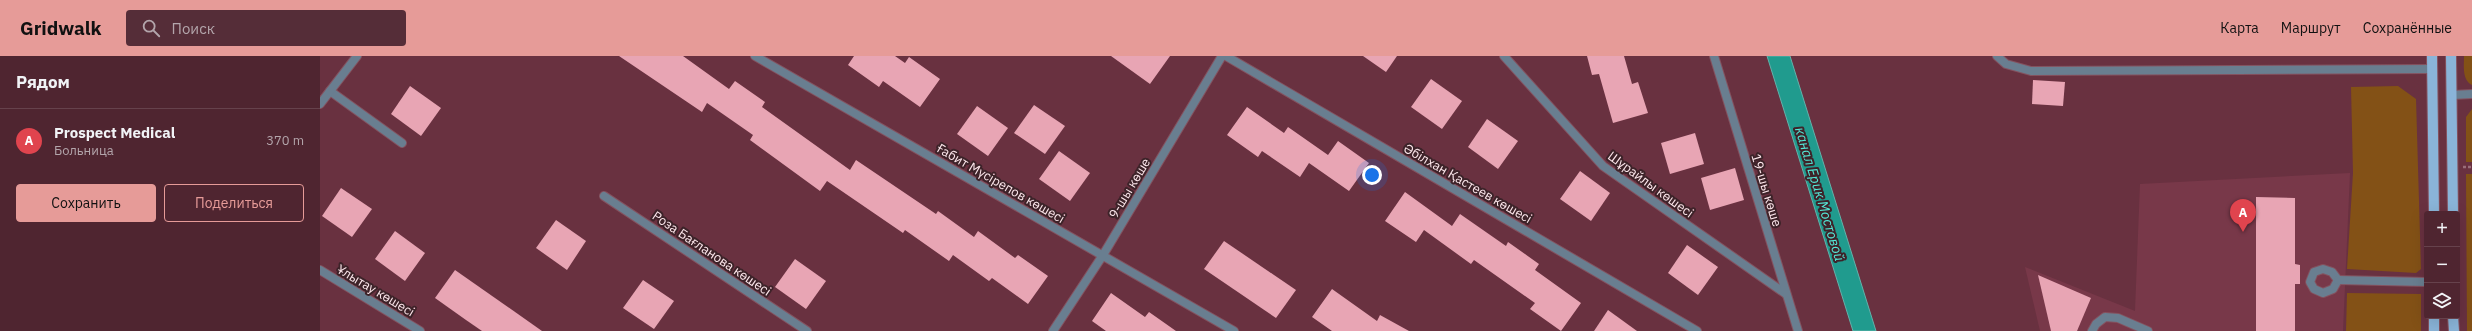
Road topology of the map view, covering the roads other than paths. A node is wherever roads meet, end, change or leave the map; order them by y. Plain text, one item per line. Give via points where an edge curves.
1 (357, 56) edge
2 (755, 56) edge
3 (1222, 56) edge
4 (1226, 56) edge
5 (1504, 56) edge
6 (1714, 56) edge
7 (1997, 56) edge
8 (2432, 56) edge
9 (2451, 56) edge
10 (2432, 69) junction
11 (330, 91) junction
12 (2472, 94) edge
13 (2452, 96) junction
14 (320, 104) edge
15 (402, 143) dead end
16 (604, 196) dead end
17 (2434, 211) edge
18 (2453, 211) edge
19 (1103, 255) junction
20 (320, 270) edge
21 (2338, 280) dead end
22 (2424, 282) edge
23 (1786, 294) junction
24 (2434, 319) edge
25 (2454, 319) edge
26 (420, 331) edge
27 (807, 331) edge
28 (1054, 331) edge
29 (1234, 331) edge
30 (1697, 331) edge
31 (1798, 331) edge
32 (2092, 331) edge
33 (2148, 331) edge
34 (2434, 331) edge
35 (2454, 331) edge

1 - 11 street
2 - 19 street, Ғабит Мүсірепов көшесi
3 - 19 street, 9-шы көше
4 - 30 street, Әбілхан Қастеев көшесi
5 - 23 street, Шұрайлы көшесі via 1602,166
6 - 23 street, 19-шы көше
7 - 10 street via 2006,64 2031,71
8 - 10 main road
9 - 13 main road
10 - 17 main road
11 - 14 street
11 - 15 street
12 - 13 street
13 - 18 main road
16 - 27 street, Роза Бағланова көшесi
19 - 28 street, 9-шы көше
19 - 29 street, Ғабит Мүсірепов көшесi
20 - 26 street, Ұлытау көшесi
21 - 22 street
23 - 31 street, 19-шы көше
24 - 34 main road
25 - 35 main road
32 - 33 street via 2105,317 2118,318

